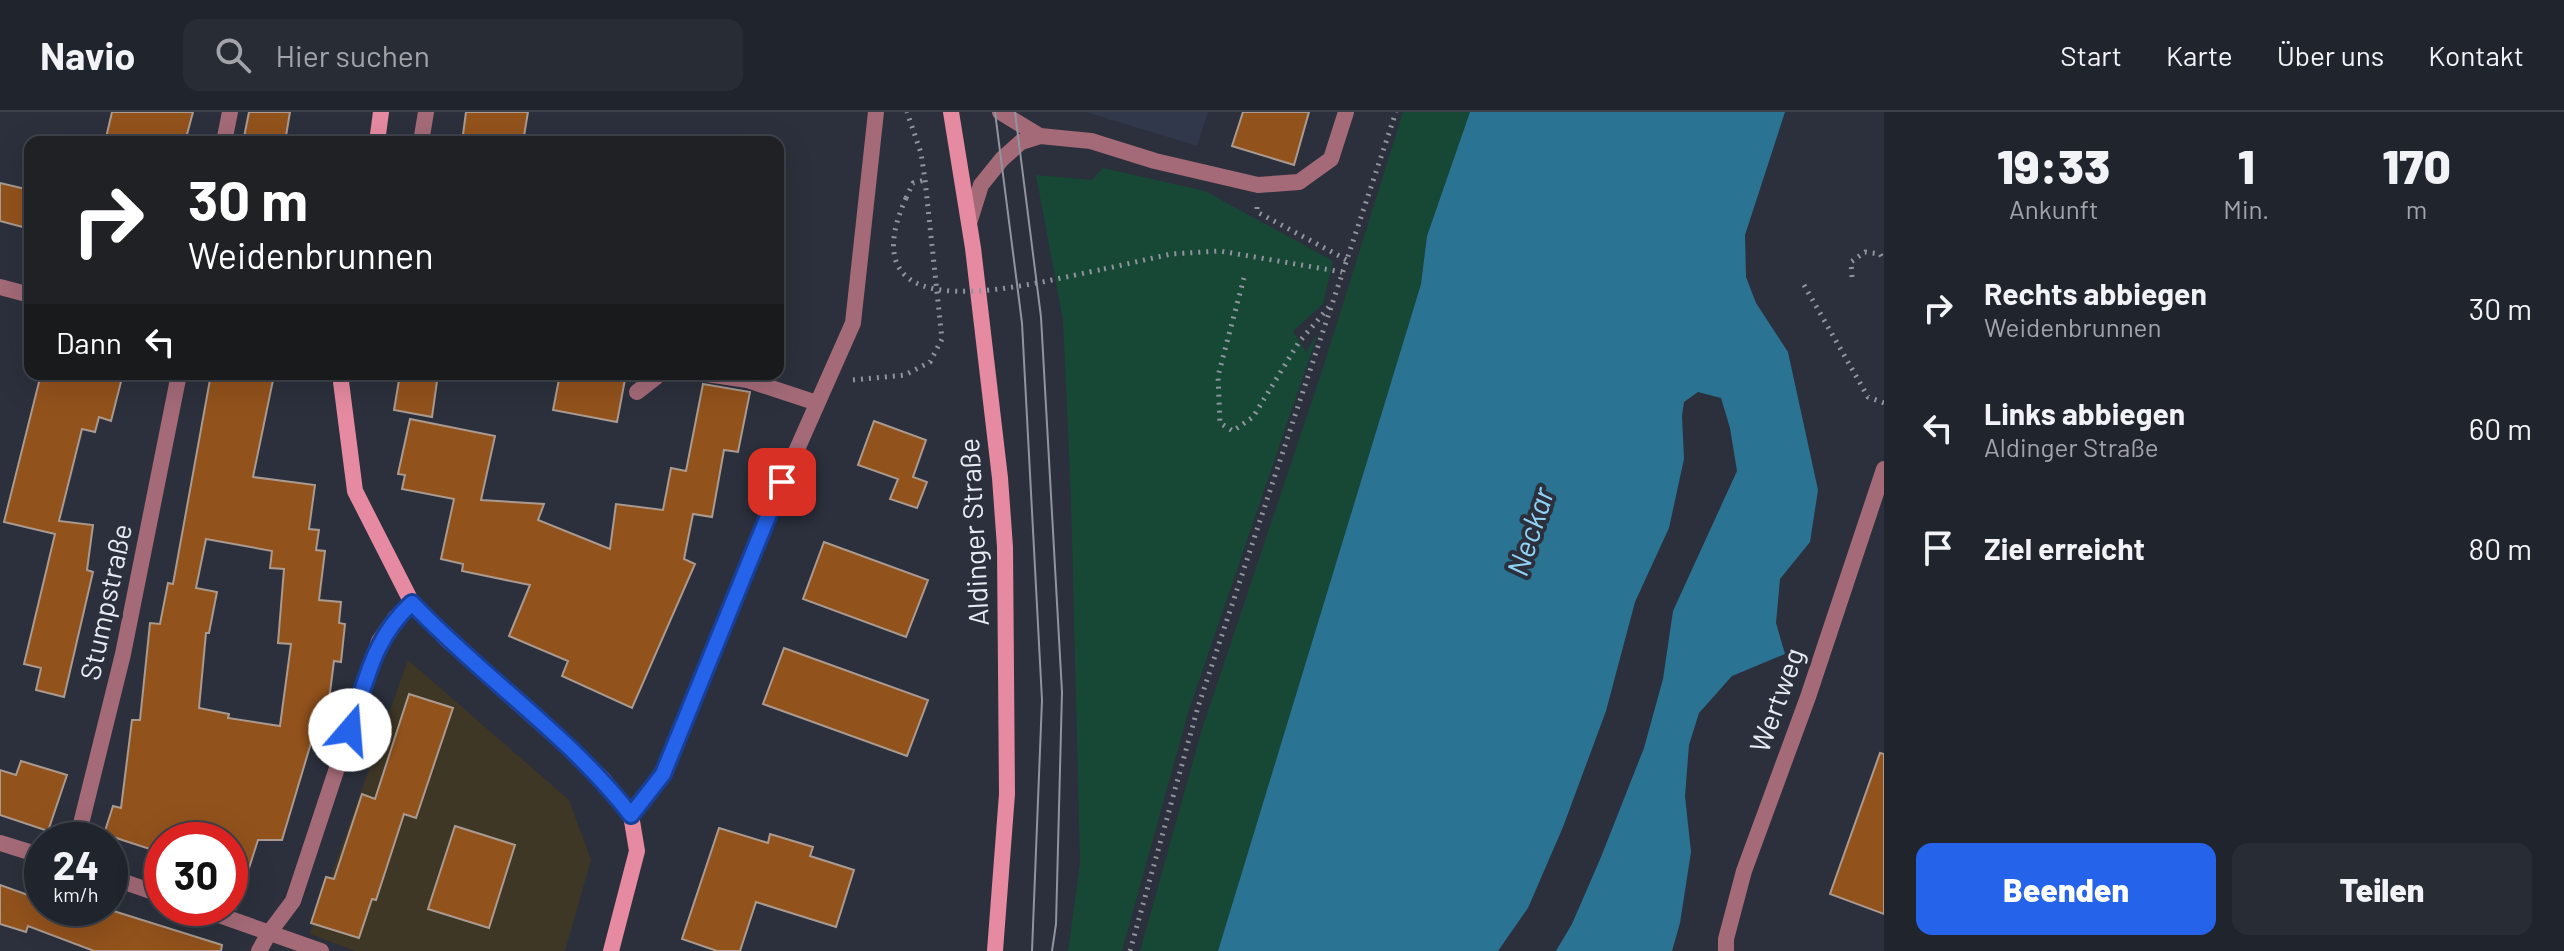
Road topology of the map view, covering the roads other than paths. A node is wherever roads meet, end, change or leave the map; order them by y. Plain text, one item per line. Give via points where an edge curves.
1 (230, 112) edge
2 (381, 112) edge
3 (426, 112) edge
4 (876, 112) edge
5 (951, 112) edge
6 (1000, 112) edge
7 (1346, 112) edge
8 (225, 136) edge
9 (378, 136) edge
10 (422, 136) edge
11 (1040, 136) junction
12 (970, 220) junction
13 (0, 287) edge
14 (24, 293) edge
15 (178, 380) edge
16 (341, 380) edge
17 (652, 380) edge
18 (747, 380) edge
19 (637, 392) dead end
20 (817, 403) junction
21 (1884, 469) edge
22 (412, 603) junction
23 (631, 815) junction
24 (81, 822) edge
25 (0, 843) edge
26 (24, 850) edge
27 (248, 926) edge
28 (269, 933) junction
29 (259, 951) edge
30 (321, 951) edge
31 (611, 951) edge
32 (995, 951) edge
33 (1726, 951) edge

1 - 8 street
2 - 9 main road
3 - 10 street
4 - 20 street via 853,323
5 - 12 main road, Aldinger Straße
6 - 11 street
7 - 11 street via 1331,159 1299,182 1258,185 1091,141
11 - 12 street via 1021,142 1002,159 981,185
12 - 32 main road, Aldinger Straße via 1005,547 1007,794
13 - 14 street
15 - 24 street, Stumpstraße via 123,654
16 - 22 main road via 355,491
17 - 19 street
18 - 20 street
20 - 23 street via 663,774
21 - 33 street, Wertweg via 1744,871
22 - 23 main road via 603,779
22 - 28 street via 379,641 293,901
23 - 31 main road via 637,851
25 - 26 street
27 - 28 street
28 - 29 street
28 - 30 street

